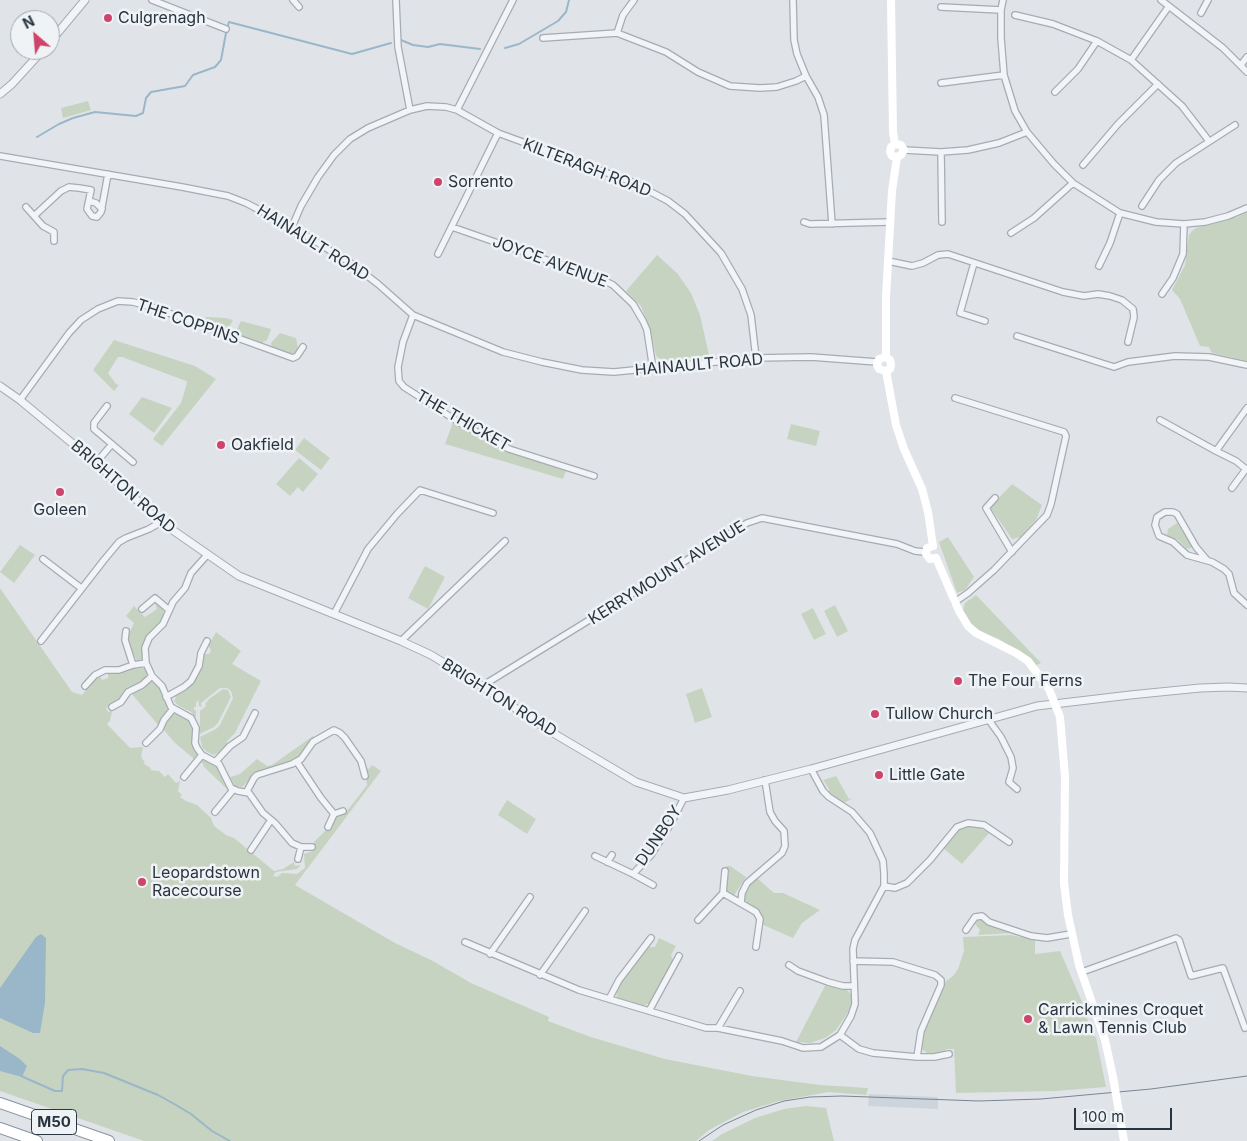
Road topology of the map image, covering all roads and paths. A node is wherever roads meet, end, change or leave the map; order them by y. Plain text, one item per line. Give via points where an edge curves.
1 (86, 0) edge
2 (152, 0) edge
3 (293, 0) edge
4 (396, 0) edge
5 (514, 0) edge
6 (634, 0) edge
7 (793, 0) edge
8 (891, 0) edge
9 (1002, 0) edge
10 (1161, 0) edge
11 (1208, 0) edge
12 (1170, 6) junction
13 (299, 7) dead end
14 (941, 8) dead end
15 (1001, 10) junction
16 (1201, 13) dead end
17 (1015, 15) dead end
18 (226, 29) dead end
19 (60, 30) edge
20 (617, 33) junction
21 (543, 38) dead end
22 (1097, 42) junction
23 (1247, 57) edge
24 (34, 60) edge
25 (1132, 60) junction
26 (1241, 65) junction
27 (1247, 72) edge
28 (1004, 74) junction
29 (806, 76) junction
30 (941, 83) dead end
31 (1158, 84) junction
32 (1055, 92) dead end
33 (0, 94) edge
34 (410, 110) junction
35 (457, 110) junction
36 (1235, 125) dead end
37 (1027, 132) junction
38 (498, 133) junction
39 (1209, 141) junction
40 (895, 144) junction
41 (904, 150) junction
42 (941, 152) junction
43 (0, 156) edge
44 (897, 157) junction
45 (1083, 165) dead end
46 (108, 174) junction
47 (1073, 183) junction
48 (88, 201) junction
49 (1142, 206) dead end
50 (26, 207) dead end
51 (1247, 208) edge
52 (102, 209) junction
53 (1120, 213) junction
54 (34, 216) junction
55 (804, 222) dead end
56 (890, 222) junction
57 (942, 222) dead end
58 (832, 224) junction
59 (1184, 224) junction
60 (292, 227) junction
61 (452, 227) junction
62 (1011, 234) dead end
63 (54, 241) dead end
64 (438, 254) dead end
65 (888, 261) junction
66 (974, 263) junction
67 (1099, 266) dead end
68 (1162, 294) dead end
69 (413, 315) junction
70 (985, 321) dead end
71 (1017, 336) dead end
72 (1128, 342) dead end
73 (303, 347) dead end
74 (886, 357) junction
75 (756, 358) junction
76 (877, 362) junction
77 (1247, 365) edge
78 (653, 369) junction
79 (886, 371) junction
80 (0, 386) edge
81 (955, 398) dead end
82 (20, 400) junction
83 (107, 406) dead end
84 (1247, 408) edge
85 (1160, 420) dead end
86 (112, 444) junction
87 (1216, 451) junction
88 (133, 462) dead end
89 (96, 463) junction
90 (1246, 468) edge
91 (594, 476) dead end
92 (1232, 488) dead end
93 (995, 498) dead end
94 (493, 513) dead end
95 (161, 522) junction
96 (505, 541) dead end
97 (933, 546) junction
98 (925, 552) junction
99 (1012, 552) junction
100 (208, 554) junction
101 (936, 558) junction
102 (43, 559) dead end
103 (1207, 560) junction
104 (81, 588) junction
105 (955, 602) junction
106 (1247, 604) edge
107 (142, 609) dead end
108 (169, 610) junction
109 (334, 614) junction
110 (126, 631) dead end
111 (41, 641) dead end
112 (207, 641) dead end
113 (401, 641) junction
114 (146, 663) junction
115 (133, 665) junction
116 (152, 676) junction
117 (86, 686) dead end
118 (482, 686) junction
119 (1247, 688) edge
120 (166, 697) junction
121 (1055, 703) junction
122 (112, 707) dead end
123 (174, 709) junction
124 (255, 713) dead end
125 (988, 719) junction
126 (146, 743) dead end
127 (202, 755) junction
128 (216, 761) junction
129 (297, 762) junction
130 (811, 769) junction
131 (365, 776) dead end
132 (184, 777) dead end
133 (765, 780) junction
134 (1017, 789) dead end
135 (233, 790) junction
136 (247, 791) junction
137 (684, 798) junction
138 (343, 811) dead end
139 (215, 812) dead end
140 (334, 814) junction
141 (271, 820) junction
142 (328, 827) dead end
143 (1009, 842) dead end
144 (301, 847) junction
145 (312, 847) dead end
146 (251, 850) dead end
147 (612, 855) dead end
148 (596, 856) dead end
149 (298, 859) dead end
150 (607, 862) junction
151 (725, 871) dead end
152 (633, 874) junction
153 (653, 886) dead end
154 (884, 886) junction
155 (723, 894) junction
156 (530, 897) dead end
157 (741, 903) junction
158 (585, 911) dead end
159 (698, 920) dead end
160 (966, 930) dead end
161 (1071, 934) junction
162 (651, 938) dead end
163 (465, 942) dead end
164 (756, 946) dead end
165 (490, 954) junction
166 (679, 956) dead end
167 (853, 961) junction
168 (789, 965) dead end
169 (1082, 972) junction
170 (540, 975) junction
171 (854, 986) junction
172 (740, 991) dead end
173 (609, 999) junction
174 (649, 1011) junction
175 (718, 1028) junction
176 (1245, 1028) dead end
177 (840, 1035) junction
178 (949, 1054) dead end
179 (917, 1057) junction
180 (0, 1102) edge
181 (0, 1128) edge
182 (37, 1141) edge
183 (109, 1141) edge
184 (1124, 1141) edge

1 - 19 street
2 - 18 street
3 - 13 street
4 - 34 street via 398,47
5 - 35 street
6 - 20 street via 623,15
7 - 29 street via 794,40
8 - 40 main road
9 - 15 street
10 - 12 street
11 - 16 street
12 - 25 street
12 - 26 street
14 - 15 street
15 - 28 street
17 - 22 street via 1053,24
20 - 21 street
20 - 29 street via 666,52 698,72 730,86 777,87
22 - 25 street
22 - 32 street via 1078,70
23 - 26 street
24 - 33 street
25 - 31 street
26 - 27 street
28 - 30 street
28 - 37 street via 1014,111
29 - 58 street via 824,115
31 - 39 street via 1188,113
31 - 45 street
34 - 35 street via 433,106
34 - 60 street via 368,128 344,144 318,177
35 - 38 street, KILTERAGH ROAD
36 - 39 street
37 - 42 street via 981,148
37 - 47 street
38 - 61 street
38 - 75 street, KILTERAGH ROAD via 632,182 685,214 720,252 742,289 751,315
39 - 49 street via 1166,172
40 - 41 main road
40 - 44 main road via 890,152
41 - 42 street
41 - 44 main road
42 - 57 street
43 - 46 street, HAINAULT ROAD
44 - 56 main road
46 - 52 street
46 - 60 street, HAINAULT ROAD via 228,196
47 - 53 street
47 - 62 street
48 - 52 street
48 - 52 street via 87,209 92,216 97,217
48 - 54 street via 91,190 69,187
50 - 54 street
51 - 59 street via 1219,219
53 - 59 street via 1156,222
53 - 67 street
54 - 63 street via 54,232
55 - 58 street
56 - 58 street
56 - 65 main road
59 - 68 street via 1183,254
60 - 69 street, HAINAULT ROAD via 364,273
61 - 64 street
61 - 78 street, JOYCE AVENUE via 592,275 613,286 633,304 643,321
65 - 66 street via 912,266 948,254
65 - 74 main road
66 - 70 street via 960,313
66 - 72 street via 1063,292 1084,296 1098,294 1122,300 1133,309
69 - 78 street, HAINAULT ROAD via 503,352 542,362 596,372
69 - 91 street, THE THICKET via 398,367 399,381 404,387 460,423 509,449
71 - 77 street via 1114,367 1175,356 1209,357
73 - 82 street, THE COPPINS via 293,358 152,307 118,301 80,320
74 - 76 main road
74 - 79 main road via 891,365
75 - 76 street, HAINAULT ROAD via 810,357
75 - 78 street, HAINAULT ROAD
76 - 79 main road via 879,369
79 - 97 main road via 896,425 922,489
80 - 82 street, BRIGHTON ROAD
81 - 99 street via 1064,432 1066,436 1047,516
82 - 89 street, BRIGHTON ROAD
83 - 86 street via 94,423 94,429
84 - 87 street
85 - 87 street
86 - 88 street
86 - 89 street
87 - 90 street
89 - 95 street, BRIGHTON ROAD
90 - 92 street
93 - 99 street via 986,508
94 - 109 street via 420,490 368,549
95 - 100 street, BRIGHTON ROAD
95 - 104 street via 119,542
96 - 113 street
97 - 98 main road
97 - 101 main road via 939,552
98 - 101 main road via 928,558
98 - 118 street, KERRYMOUNT AVENUE via 762,518 747,523
99 - 105 street via 968,594
100 - 108 street via 190,572 186,588
100 - 109 street, BRIGHTON ROAD via 239,576
101 - 105 main road
102 - 104 street
103 - 103 street via 1177,514 1165,512 1157,517 1155,526 1160,536 1173,542 1187,555
103 - 106 street via 1227,571 1234,593
104 - 111 street
105 - 121 main road via 976,634 1028,661 1049,689
107 - 108 street via 155,598
108 - 114 street via 163,624 146,644
109 - 113 street, BRIGHTON ROAD
110 - 115 street via 125,640
112 - 120 street via 191,681
113 - 118 street, BRIGHTON ROAD
114 - 115 street
114 - 116 street
115 - 117 street via 105,670
116 - 120 street via 162,686
116 - 122 street
118 - 137 street, BRIGHTON ROAD via 636,782
119 - 121 street, BRIGHTON ROAD via 1200,688
120 - 123 street
121 - 125 street, BRIGHTON ROAD
121 - 161 main road via 1064,750 1064,883
123 - 126 street
123 - 127 street via 187,715 194,724 195,743
124 - 128 street via 243,737
125 - 130 street, BRIGHTON ROAD
125 - 134 street via 1011,757 1009,782
127 - 128 street
127 - 132 street
128 - 135 street
129 - 131 street via 313,742 334,730 345,738 361,761
129 - 136 street via 257,775
129 - 140 street
130 - 133 street, BRIGHTON ROAD
130 - 154 street via 823,791 852,812 870,832 883,861
133 - 137 street, BRIGHTON ROAD
133 - 157 street via 770,812 784,831 785,846 782,853 747,884
135 - 136 street
135 - 139 street
136 - 141 street
137 - 152 street, DUNBOY via 651,855
138 - 140 street
140 - 142 street
141 - 144 street
141 - 146 street
143 - 154 street via 984,825 968,823 956,827 908,883 895,888
144 - 145 street
144 - 149 street
147 - 150 street, DUNBOY
148 - 150 street, DUNBOY
150 - 152 street, DUNBOY
151 - 155 street
152 - 153 street, DUNBOY
154 - 167 street via 855,940
155 - 157 street
155 - 159 street
156 - 165 street
157 - 164 street via 756,912 760,919
158 - 170 street
160 - 161 street via 975,916 982,916 996,925 1031,936 1047,938
161 - 169 main road
162 - 173 street via 619,980
163 - 165 street
165 - 170 street
166 - 174 street
167 - 171 street
167 - 179 street via 893,962 935,975 941,980 921,1031
168 - 171 street via 828,982
169 - 176 street via 1176,938 1191,976 1223,968
169 - 184 main road, bridge via 1105,1040
170 - 173 street
171 - 177 street via 855,1004
172 - 175 street
173 - 174 street
174 - 175 street via 706,1028
175 - 177 street via 782,1040 803,1048 821,1046
177 - 179 street via 859,1049
178 - 179 street
180 - 183 highway, M50
181 - 182 highway, M50

